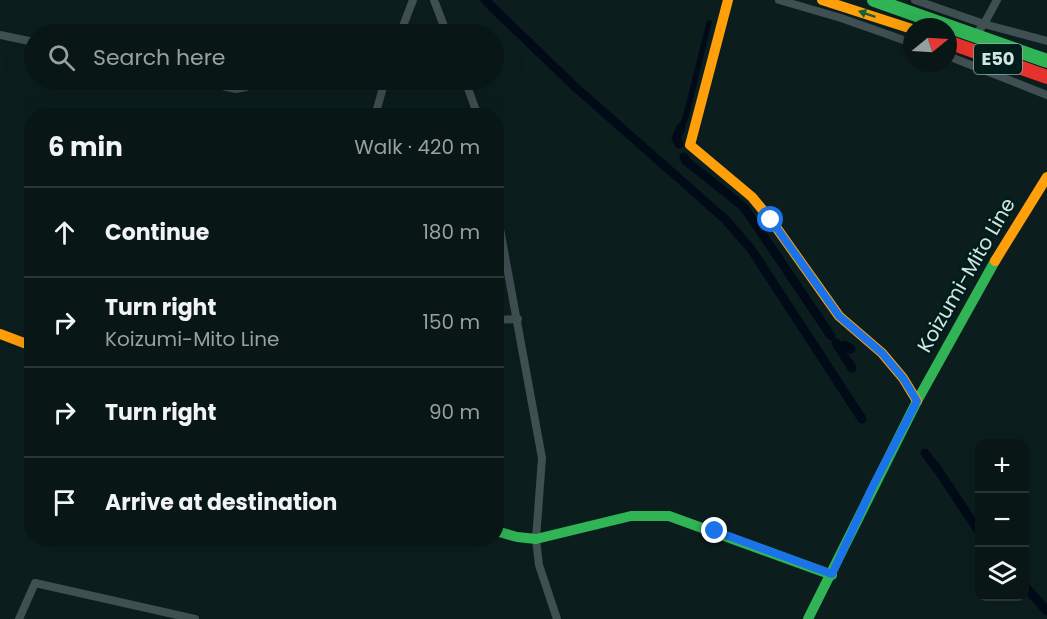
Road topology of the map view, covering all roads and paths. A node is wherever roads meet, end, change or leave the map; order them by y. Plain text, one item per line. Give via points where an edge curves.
1 (413, 0) edge
2 (434, 0) edge
3 (728, 0) edge
4 (779, 0) edge
5 (822, 0) edge
6 (874, 0) edge
7 (915, 0) edge
8 (997, 0) edge
9 (404, 24) edge
10 (443, 24) edge
11 (984, 24) junction
12 (903, 26) edge
13 (0, 35) edge
14 (24, 40) edge
15 (903, 40) edge
16 (1047, 41) edge
17 (957, 45) edge
18 (957, 53) edge
19 (957, 60) edge
20 (1047, 61) edge
21 (1047, 77) edge
22 (382, 90) edge
23 (469, 90) edge
24 (1047, 95) edge
25 (377, 108) edge
26 (475, 108) edge
27 (1047, 177) edge
28 (504, 248) edge
29 (518, 319) junction
30 (504, 320) edge
31 (0, 334) edge
32 (24, 343) edge
33 (917, 401) junction
34 (504, 533) edge
35 (536, 539) junction
36 (832, 574) junction
37 (19, 619) edge
38 (195, 619) edge
39 (557, 619) edge
40 (808, 619) edge

1 - 9 street
2 - 10 street
3 - 33 main road via 690,145 752,197 839,316 882,353
4 - 15 street
12 -> 5 main road
6 - 20 main road, E50, bridge
7 - 11 street
8 - 11 street
11 - 16 street
11 - 18 street
13 - 14 street
17 - 21 main road, E50, bridge
19 - 24 street
22 - 25 street
23 - 26 street
27 - 33 main road, Koizumi-Mito Line via 979,287
28 - 29 street
29 - 30 street
29 - 35 street via 542,458
31 - 32 main road
33 - 36 main road, Koizumi-Mito Line
34 - 35 main road
35 - 36 main road via 631,516 669,516
35 - 39 street via 539,565
36 - 40 main road, Koizumi-Mito Line
37 - 38 street via 35,582

